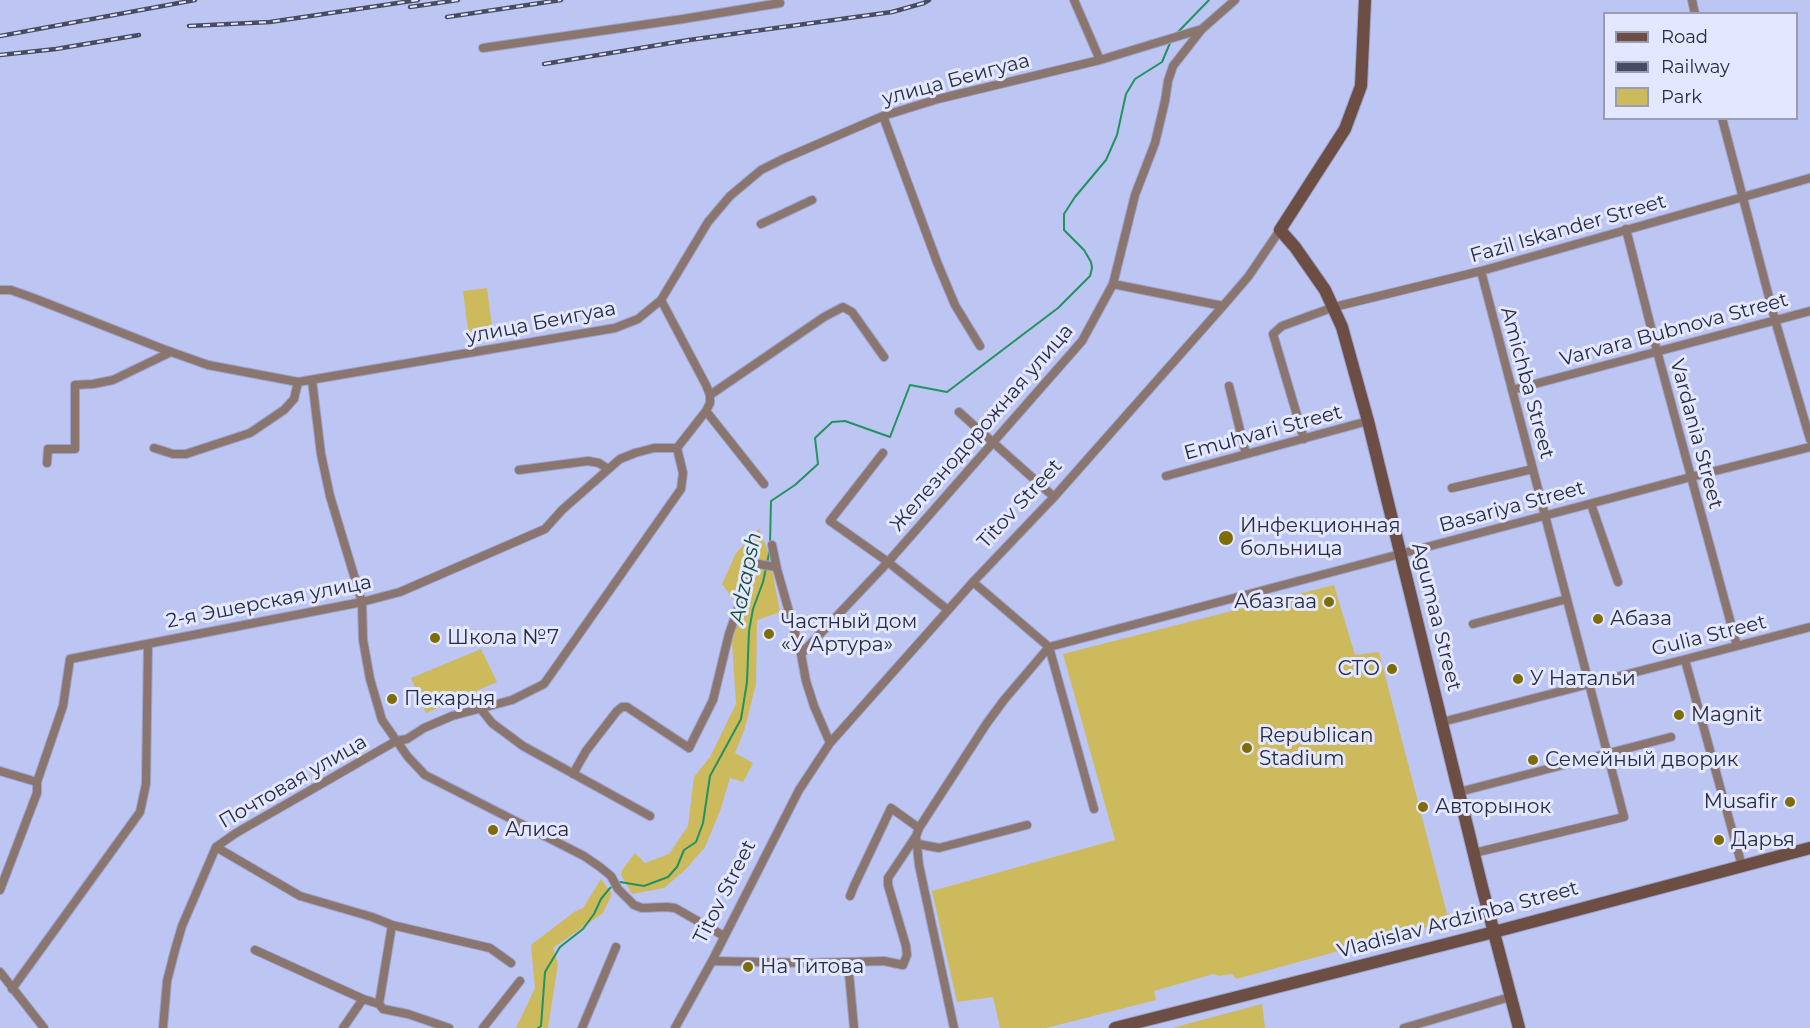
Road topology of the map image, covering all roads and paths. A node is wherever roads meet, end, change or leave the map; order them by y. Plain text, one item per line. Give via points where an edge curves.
1 (1074, 0) edge
2 (1235, 0) edge
3 (1365, 0) edge
4 (780, 3) dead end
5 (1202, 29) junction
6 (483, 48) dead end
7 (1100, 60) junction
8 (883, 116) junction
9 (1723, 120) edge
10 (1810, 178) edge
11 (1742, 197) junction
12 (812, 200) dead end
13 (761, 224) dead end
14 (1280, 230) junction
15 (1626, 230) junction
16 (1481, 271) junction
17 (1113, 284) junction
18 (0, 290) edge
19 (661, 300) junction
20 (1223, 306) junction
21 (1334, 307) junction
22 (1810, 311) edge
23 (1775, 320) junction
24 (980, 346) dead end
25 (1657, 351) junction
26 (171, 352) junction
27 (884, 357) dead end
28 (312, 380) junction
29 (298, 382) junction
30 (1229, 386) dead end
31 (1512, 390) junction
32 (710, 395) junction
33 (706, 411) junction
34 (959, 412) dead end
35 (1368, 422) junction
36 (1304, 439) junction
37 (1810, 439) edge
38 (994, 443) junction
39 (677, 447) junction
40 (1810, 447) edge
41 (154, 448) dead end
42 (883, 453) dead end
43 (1246, 454) junction
44 (47, 463) dead end
45 (608, 469) junction
46 (1533, 469) junction
47 (519, 470) dead end
48 (1166, 476) dead end
49 (1691, 477) junction
50 (764, 484) dead end
51 (1452, 488) dead end
52 (1054, 497) junction
53 (1591, 504) junction
54 (1545, 516) junction
55 (772, 545) dead end
56 (1400, 554) junction
57 (888, 562) junction
58 (774, 567) junction
59 (973, 582) junction
60 (1617, 582) dead end
61 (1567, 599) junction
62 (362, 602) junction
63 (948, 610) junction
64 (1473, 624) dead end
65 (1810, 627) edge
66 (148, 644) junction
67 (1737, 646) junction
68 (1049, 647) junction
69 (801, 654) junction
70 (1685, 660) junction
71 (1589, 684) junction
72 (480, 708) junction
73 (1442, 722) junction
74 (1671, 736) dead end
75 (396, 741) junction
76 (830, 742) junction
77 (1607, 753) junction
78 (0, 771) edge
79 (573, 774) junction
80 (37, 783) junction
81 (1459, 792) junction
82 (1094, 808) dead end
83 (650, 816) dead end
84 (1027, 825) dead end
85 (918, 836) junction
86 (216, 847) junction
87 (1810, 848) edge
88 (1474, 853) junction
89 (1742, 866) junction
90 (0, 890) edge
91 (850, 896) dead end
92 (392, 925) junction
93 (1494, 932) junction
94 (724, 936) junction
95 (616, 947) dead end
96 (255, 950) dead end
97 (712, 961) junction
98 (848, 962) junction
99 (511, 963) dead end
100 (0, 972) edge
101 (520, 981) dead end
102 (12, 989) junction
103 (1510, 997) junction
104 (363, 999) junction
105 (379, 1004) junction
106 (44, 1028) edge
107 (163, 1028) edge
108 (343, 1028) edge
109 (449, 1028) edge
110 (483, 1028) edge
111 (582, 1028) edge
112 (675, 1028) edge
113 (854, 1028) edge
114 (954, 1028) edge
115 (1115, 1028) edge
116 (1404, 1028) edge
117 (1519, 1028) edge

1 - 7 street
2 - 5 street
3 - 14 street, Titov Street via 1361,86 1345,129
4 - 6 street
5 - 7 street, улица Беигуаа
5 - 17 street, Железнодорожная улица via 1173,66
7 - 8 street, улица Беигуаа
8 - 19 street, улица Беигуаа via 761,170 730,196 708,222
8 - 24 street via 954,305
9 - 11 street
10 - 11 street, Fazil Iskander Street
11 - 15 street, Fazil Iskander Street
11 - 23 street
12 - 13 street
14 - 20 street, Titov Street
14 - 21 street, Agumaa Street
15 - 16 street, Fazil Iskander Street
15 - 25 street, Vardania Street
16 - 21 street, Fazil Iskander Street
16 - 31 street, Amichba Street
17 - 20 street
17 - 38 street, Железнодорожная улица via 1082,341
18 - 26 street, улица Беигуаа via 36,299
19 - 28 street, улица Беигуаа via 638,319 615,328
19 - 32 street
20 - 52 street, Titov Street
21 - 35 street, Agumaa Street
21 - 36 street, Fazil Iskander Street via 1282,326 1273,334
22 - 23 street, Varvara Bubnova Street
23 - 25 street, Varvara Bubnova Street
23 - 37 street
25 - 31 street, Varvara Bubnova Street
25 - 49 street, Vardania Street
26 - 29 street, улица Беигуаа via 208,365
26 - 44 street via 113,380 75,385 75,449 48,449
27 - 32 street via 852,312 843,307
28 - 29 street, улица Беигуаа
28 - 62 street via 330,496
29 - 41 street via 294,399 284,410 250,433 186,454
30 - 43 street
31 - 46 street, Amichba Street
32 - 33 street
33 - 39 street
33 - 50 street
34 - 38 street
35 - 36 street, Emuhvari Street
35 - 56 street, Agumaa Street
36 - 43 street, Emuhvari Street
38 - 52 street
38 - 57 street, Железнодорожная улица
39 - 45 street, 2-я Эшерская улица via 634,453
39 - 72 street, Почтовая улица via 681,489 544,684 513,700
40 - 49 street, Basariya Street
42 - 57 street via 830,522
43 - 48 street, Emuhvari Street
45 - 47 street via 588,461
45 - 62 street, 2-я Эшерская улица via 545,529 400,592
46 - 51 street
46 - 54 street, Amichba Street
49 - 53 street, Basariya Street
49 - 67 street, Vardania Street
52 - 59 street, Titov Street
53 - 54 street, Basariya Street
53 - 60 street
54 - 56 street, Basariya Street
54 - 61 street, Amichba Street
55 - 58 street
56 - 68 street, Basariya Street
56 - 73 street, Agumaa Street
57 - 63 street
57 - 69 street, Железнодорожная улица
58 - 69 street
58 - 79 street via 758,564 752,568 729,634 713,700 689,748 622,707 586,751
59 - 63 street, Titov Street
59 - 68 street
61 - 64 street
61 - 71 street, Amichba Street
62 - 66 street, 2-я Эшерская улица
62 - 75 street via 370,679 382,720
63 - 76 street, Titov Street
65 - 67 street, Gulia Street
66 - 80 street, 2-я Эшерская улица via 69,659 63,706
66 - 102 street via 146,784 140,812
67 - 70 street, Gulia Street
68 - 82 street
68 - 85 street via 987,723
69 - 76 street via 814,706
70 - 71 street, Gulia Street
70 - 89 street
71 - 73 street, Gulia Street
71 - 77 street, Amichba Street
72 - 75 street, Почтовая улица
72 - 79 street via 492,723 523,746
73 - 81 street, Agumaa Street
74 - 77 street
75 - 86 street, Почтовая улица
75 - 94 street via 425,775 584,856 611,876 634,905 675,908
76 - 94 street, Titov Street via 799,790
77 - 81 street
77 - 88 street, Amichba Street via 1624,817
78 - 80 street
79 - 83 street
80 - 90 street, 2-я Эшерская улица via 37,793
81 - 88 street, Agumaa Street
84 - 85 street via 939,848
85 - 91 street via 891,808
85 - 98 street via 888,878 906,946 903,965
85 - 114 street via 920,865
86 - 92 street via 300,896
86 - 107 street, Почтовая улица via 182,926 167,981
87 - 89 street, Vladislav Ardzinba Street
88 - 93 street, Agumaa Street
89 - 93 street, Vladislav Ardzinba Street
92 - 99 street via 490,948
92 - 105 street
93 - 103 street, Agumaa Street
93 - 115 street, Vladislav Ardzinba Street
94 - 97 street, Titov Street
95 - 111 street
96 - 104 street
97 - 98 street
97 - 112 street, Titov Street
98 - 113 street
100 - 102 street
101 - 110 street
102 - 106 street
103 - 116 street
103 - 117 street, Agumaa Street
104 - 105 street
104 - 108 street
105 - 109 street via 382,1009 418,1016

